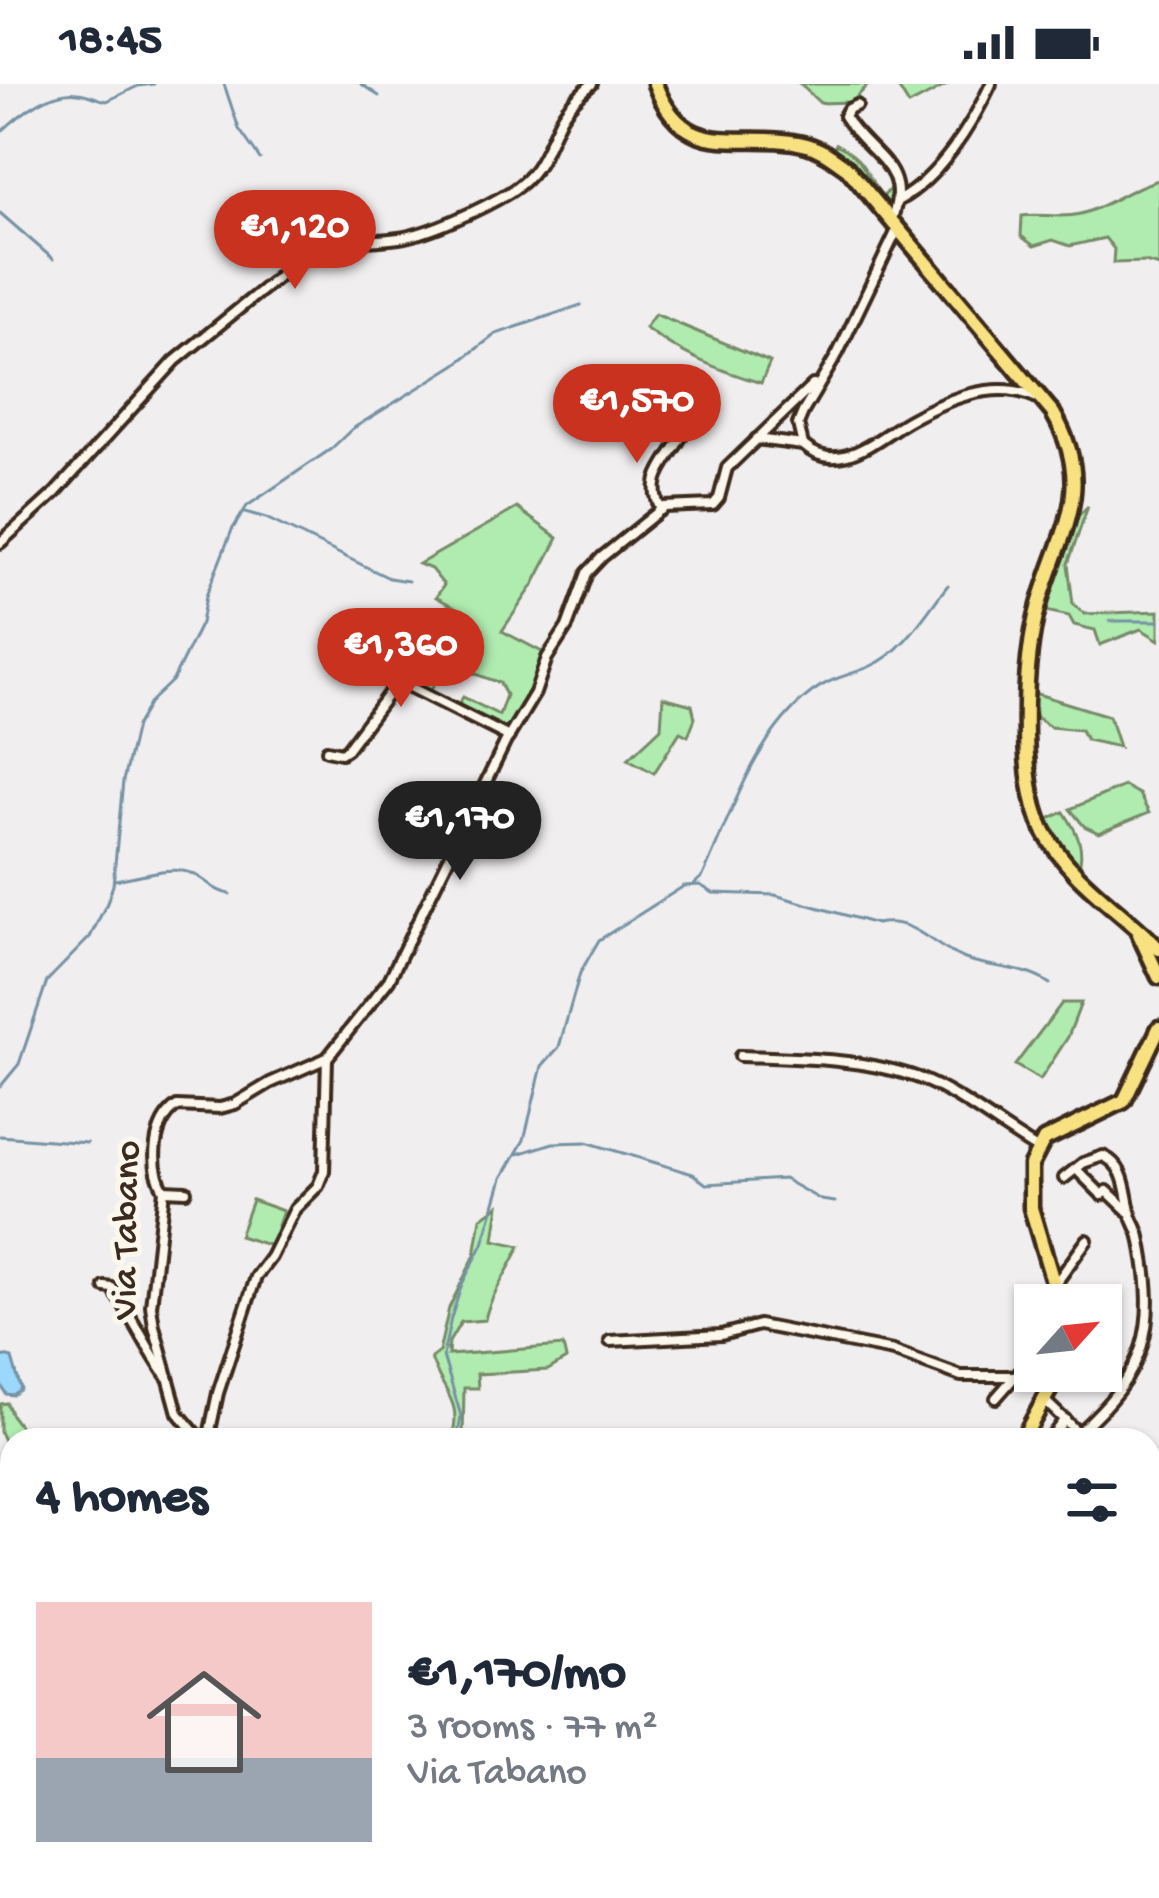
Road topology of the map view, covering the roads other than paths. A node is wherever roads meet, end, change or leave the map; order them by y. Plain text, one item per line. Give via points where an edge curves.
1 (592, 84) edge
2 (655, 84) edge
3 (991, 84) edge
4 (857, 105) dead end
5 (898, 200) junction
6 (895, 222) junction
7 (818, 386) junction
8 (1018, 387) junction
9 (687, 425) dead end
10 (755, 439) junction
11 (803, 445) junction
12 (661, 510) junction
13 (0, 542) edge
14 (509, 737) junction
15 (327, 750) dead end
16 (1136, 928) junction
17 (1159, 949) edge
18 (1159, 977) edge
19 (1158, 1027) edge
20 (740, 1056) dead end
21 (327, 1058) junction
22 (1037, 1149) junction
23 (1076, 1169) junction
24 (1064, 1178) dead end
25 (164, 1190) junction
26 (186, 1191) dead end
27 (1130, 1213) junction
28 (1087, 1240) dead end
29 (1052, 1284) edge
30 (1063, 1284) edge
31 (106, 1287) dead end
32 (610, 1341) dead end
33 (1014, 1376) edge
34 (171, 1378) junction
35 (1014, 1378) edge
36 (1050, 1392) edge
37 (996, 1398) dead end
38 (1045, 1401) junction
39 (1065, 1419) junction
40 (193, 1428) edge
41 (208, 1428) edge
42 (1029, 1428) edge
43 (1058, 1428) edge
44 (1072, 1428) edge
45 (1086, 1428) edge

1 - 13 street via 561,118 542,163 507,194 408,236 350,239 303,257 175,361
2 - 6 main road via 688,131 814,148 847,168
3 - 5 street via 921,188
4 - 5 street via 844,116 896,177
5 - 6 street
6 - 7 street
6 - 8 main road via 1017,370
7 - 10 street, Via Tabano
7 - 11 street via 799,424
8 - 11 street via 973,393 865,450 821,456
8 - 16 main road via 1043,401 1063,430 1075,471 1033,634 1027,778 1056,850
9 - 12 street via 653,481
10 - 11 street
10 - 12 street, Via Tabano via 727,468 712,505
12 - 14 street, Via Tabano via 587,573
14 - 15 street via 398,681 346,749
14 - 21 street, Via Tabano via 389,980
16 - 17 main road
16 - 18 main road
19 - 22 main road via 1124,1101
20 - 22 street via 921,1079
21 - 25 street, Via Tabano via 235,1105 172,1108 155,1160
21 - 41 street, Via Tabano via 324,1171 256,1277
22 - 29 main road via 1030,1208
23 - 24 street
23 - 27 street
23 - 27 street via 1094,1158 1113,1160
25 - 26 street
25 - 34 street, Via Tabano via 154,1326
27 - 45 street via 1142,1243 1151,1328 1120,1392
28 - 30 street
31 - 34 street
32 - 33 street via 777,1327 916,1357 961,1376
34 - 40 street, Via Tabano via 178,1413
35 - 37 street
36 - 38 main road
38 - 39 street
38 - 42 main road
39 - 43 street
39 - 44 street

